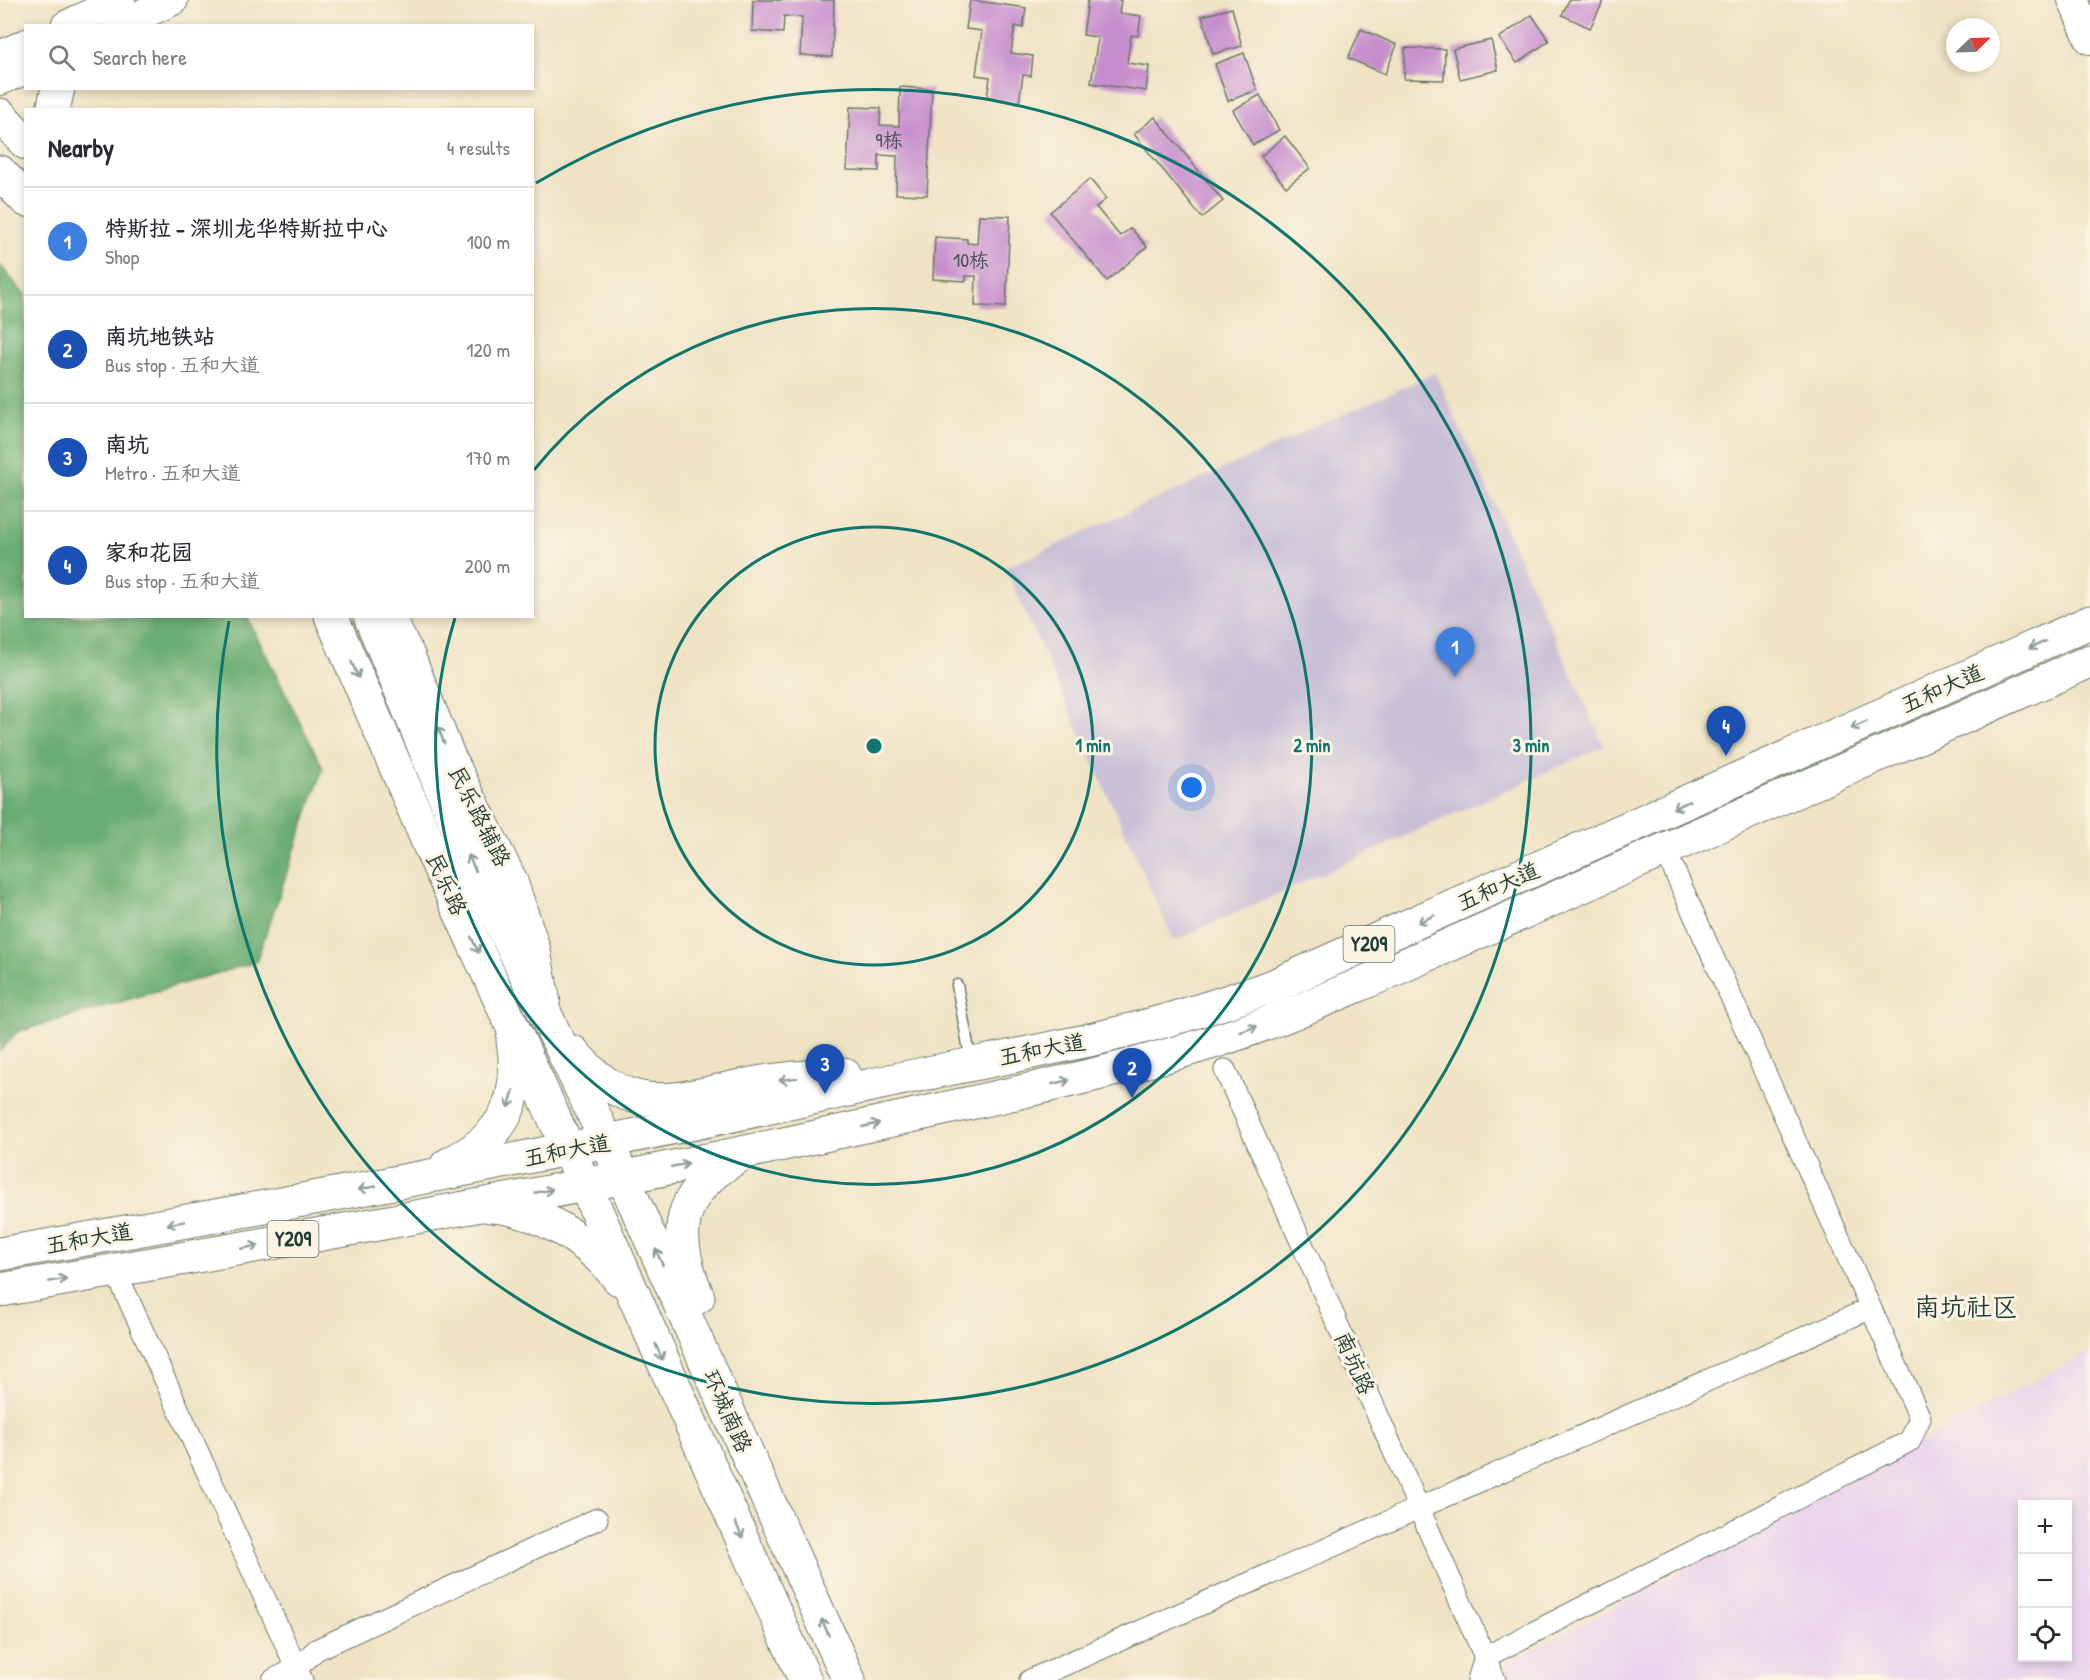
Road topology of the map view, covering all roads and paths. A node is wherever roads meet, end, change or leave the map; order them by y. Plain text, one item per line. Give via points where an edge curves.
1 (120, 0) edge
2 (173, 0) edge
3 (2073, 0) edge
4 (70, 24) edge
5 (122, 24) edge
6 (2090, 39) edge
7 (24, 45) edge
8 (0, 56) edge
9 (24, 70) edge
10 (0, 80) edge
11 (58, 90) edge
12 (53, 108) edge
13 (0, 115) edge
14 (24, 141) edge
15 (0, 172) edge
16 (24, 198) edge
17 (332, 618) edge
18 (371, 618) edge
19 (390, 618) edge
20 (2090, 622) edge
21 (2090, 661) edge
22 (1665, 850) junction
23 (957, 985) dead end
24 (510, 1021) junction
25 (550, 1024) junction
26 (972, 1063) junction
27 (1224, 1070) dead end
28 (608, 1142) junction
29 (569, 1150) junction
30 (746, 1153) junction
31 (623, 1176) junction
32 (412, 1179) junction
33 (584, 1183) junction
34 (467, 1206) junction
35 (0, 1254) edge
36 (115, 1270) junction
37 (0, 1290) edge
38 (638, 1305) junction
39 (1869, 1309) junction
40 (731, 1417) junction
41 (695, 1432) junction
42 (1419, 1508) junction
43 (597, 1519) dead end
44 (1485, 1657) junction
45 (299, 1674) edge
46 (273, 1680) edge
47 (805, 1680) edge
48 (849, 1680) edge
49 (1030, 1680) edge
50 (1478, 1680) edge
51 (1495, 1680) edge

1 - 4 main road
2 - 5 main road
3 - 6 main road
7 - 8 main road
9 - 10 main road
11 - 12 main road
13 - 14 main road
15 - 16 main road
17 -> 24 main road, 民乐路
25 -> 18 main road, 民乐路 via 474,867
25 -> 19 main road, 民乐路辅路 via 535,949 512,880 473,791 450,756 409,654
20 -> 26 main road, 五和大道 / Y209 via 1273,986 1206,1010 1086,1041
21 - 22 main road, 五和大道 / Y209
30 -> 22 main road, 五和大道 / Y209 via 1091,1075 1218,1040 1300,1010
22 - 39 street
23 - 26 lane
24 - 29 main road, 民乐路
24 -> 32 main road via 516,1077 507,1114 482,1145
26 -> 25 main road via 787,1079 655,1101 619,1093 603,1083
25 - 28 main road, 民乐路
26 - 28 main road, 五和大道 / Y209
27 - 42 street, 南坑路
28 - 29 main road, 五和大道 / Y209
28 - 31 main road, 环城南路
29 - 32 main road, 五和大道 / Y209
29 - 33 main road, 环城南路
31 -> 30 main road, 五和大道 / Y209
30 - 40 main road via 719,1168 697,1189 686,1212 681,1238 685,1267 712,1328
31 - 33 main road, 五和大道 / Y209
40 -> 31 main road, 环城南路
32 -> 35 main road, 五和大道 / Y209
34 -> 33 main road, 五和大道 / Y209
33 - 38 main road, 环城南路
36 -> 34 main road, 五和大道 / Y209
34 - 38 main road via 503,1207 557,1228 586,1246 614,1273
37 -> 36 main road, 五和大道 / Y209
36 - 45 street
38 -> 41 main road, 环城南路
39 - 42 street
39 - 44 street via 1920,1418 1910,1441
40 - 41 main road
48 -> 40 main road, 环城南路
41 -> 47 main road, 环城南路
42 - 44 street, 南坑路
42 - 49 street
43 - 45 street via 316,1650
44 - 50 street
44 - 51 street, 南坑路
45 - 46 street

